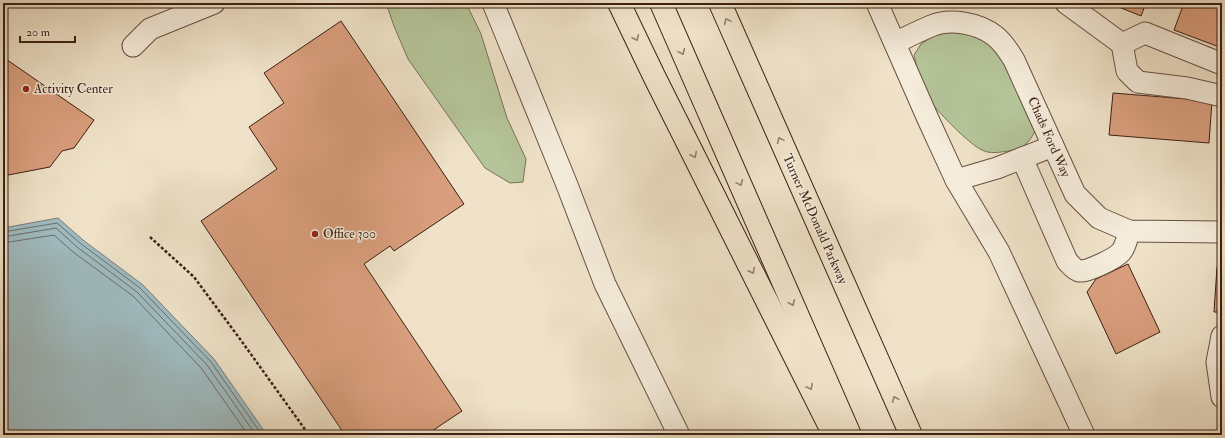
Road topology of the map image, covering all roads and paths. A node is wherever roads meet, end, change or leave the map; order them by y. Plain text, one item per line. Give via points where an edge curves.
1 (214, 3) edge
2 (493, 3) edge
3 (619, 3) edge
4 (661, 3) edge
5 (720, 3) edge
6 (877, 3) edge
7 (1066, 3) edge
8 (895, 43) junction
9 (1122, 44) junction
10 (132, 46) dead end
11 (1222, 64) edge
12 (1222, 96) edge
13 (1053, 146) junction
14 (1022, 158) junction
15 (956, 180) junction
16 (1129, 231) junction
17 (1222, 232) edge
18 (150, 237) dead end
19 (1222, 336) edge
20 (1222, 397) edge
21 (309, 435) edge
22 (679, 435) edge
23 (834, 435) edge
24 (850, 435) edge
25 (911, 435) edge
26 (1084, 435) edge

1 - 10 street via 150,29
2 - 22 street via 605,284
3 -> 23 highway
4 -> 24 highway
25 -> 5 highway, Turner McDonald Parkway
6 - 8 street
7 - 9 street
8 - 13 street, Chads Ford Way via 932,25 949,22 973,25 994,35 1014,60
8 - 15 street
9 - 11 street via 1145,33
9 - 12 street via 1127,71 1138,82 1187,88
13 - 14 street
13 - 16 street, Chads Ford Way via 1075,194 1099,218
14 - 15 street
14 - 16 street via 1072,268 1087,271 1120,253
15 - 26 street via 998,252
16 - 17 street, Chads Ford Way
18 - 21 path via 194,277
19 - 20 street via 1217,362

